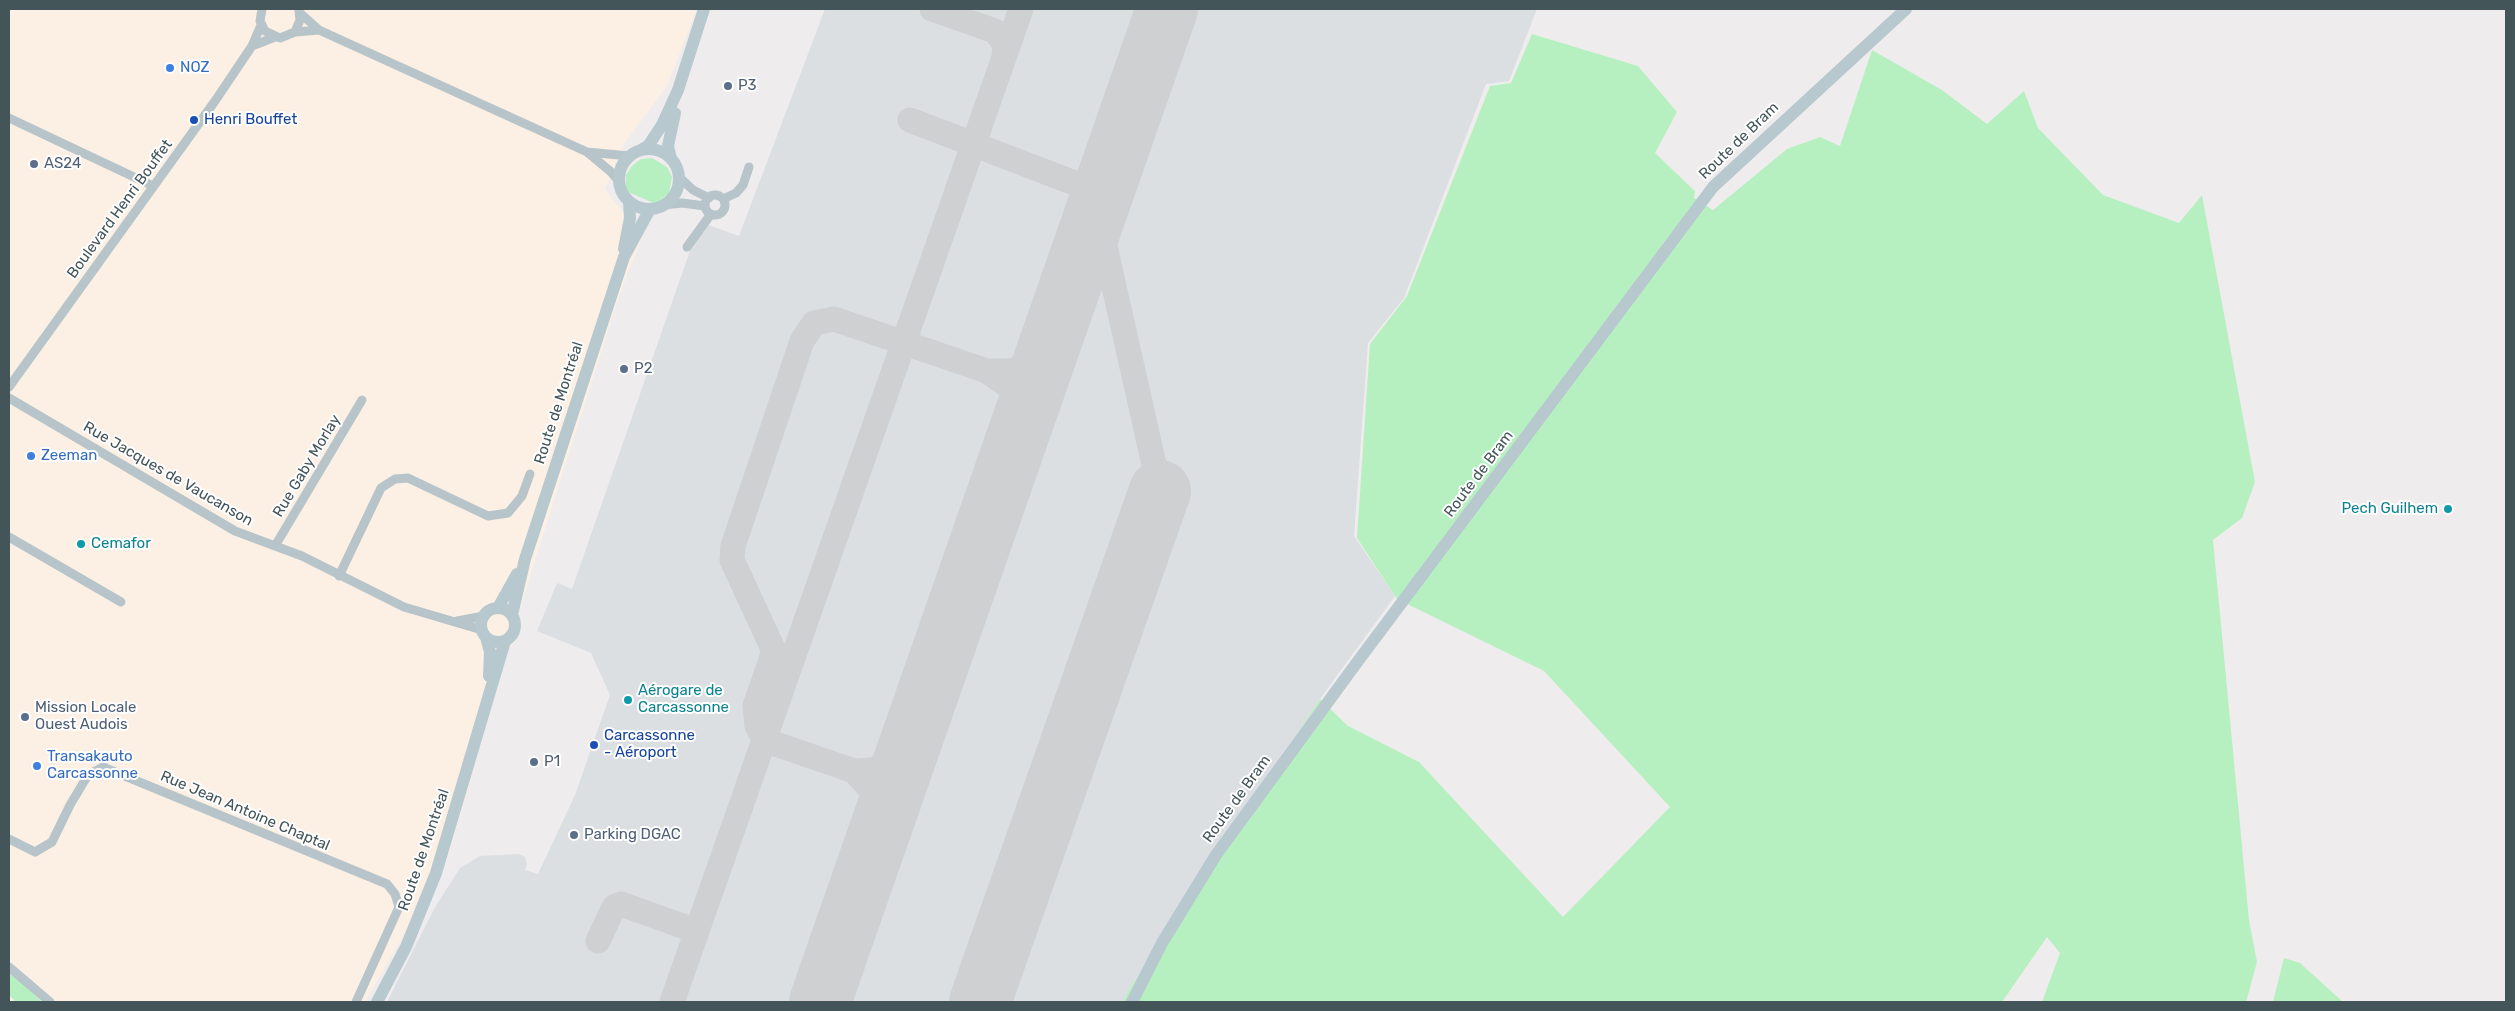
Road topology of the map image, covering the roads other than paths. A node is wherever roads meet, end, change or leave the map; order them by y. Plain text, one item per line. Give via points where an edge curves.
1 (704, 9) edge
2 (1906, 9) edge
3 (299, 11) edge
4 (260, 15) edge
5 (319, 30) junction
6 (295, 32) junction
7 (275, 37) junction
8 (252, 46) junction
9 (678, 90) junction
10 (9, 118) edge
11 (641, 150) junction
12 (587, 152) junction
13 (629, 156) junction
14 (671, 159) junction
15 (749, 167) dead end
16 (678, 176) junction
17 (619, 181) junction
18 (153, 186) junction
19 (723, 199) junction
20 (629, 202) junction
21 (664, 205) junction
22 (708, 206) junction
23 (650, 210) junction
24 (687, 247) dead end
25 (624, 258) junction
26 (9, 387) edge
27 (9, 398) edge
28 (362, 400) dead end
29 (530, 474) dead end
30 (9, 537) edge
31 (275, 546) junction
32 (526, 559) junction
33 (340, 576) junction
34 (121, 602) dead end
35 (498, 608) junction
36 (512, 615) junction
37 (484, 616) junction
38 (456, 621) junction
39 (484, 633) junction
40 (505, 640) junction
41 (485, 703) junction
42 (9, 839) edge
43 (9, 967) edge
44 (50, 1002) edge
45 (356, 1002) edge
46 (377, 1002) edge
47 (1132, 1002) edge

1 - 9 main road
2 - 47 main road, Route de Bram via 1713,187 1216,855 1162,943
3 - 5 street
3 - 6 street via 299,26
4 - 7 street via 264,30
4 - 8 street, Boulevard Henri Bouffet
5 - 6 street
5 - 12 street
6 - 7 street via 286,37
7 - 8 street
8 - 18 street, Boulevard Henri Bouffet
9 - 11 main road via 662,125 648,146
9 - 14 main road via 668,146
10 - 18 street
11 - 13 main road
11 - 14 main road via 657,150
12 - 13 street
12 - 17 street
13 - 17 main road
14 - 16 main road
15 - 19 street via 736,194
16 - 21 main road via 676,192
16 - 22 street
17 - 20 main road
18 - 26 street, Boulevard Henri Bouffet
19 - 22 street via 718,196
19 - 22 street via 725,205 717,214
20 - 23 main road
20 - 25 main road, Route de Montréal
21 - 22 street via 682,202
21 - 23 main road
22 - 24 street
23 - 25 main road, Route de Montréal
25 - 32 main road, Route de Montréal
27 - 31 street, Rue Jacques de Vaucanson via 235,531
28 - 31 street, Rue Gaby Morlay
29 - 33 street via 522,496 508,513 488,516 408,478 395,479 381,488
30 - 34 street
31 - 33 street, Rue Jacques de Vaucanson
32 - 35 main road, Route de Montréal
32 - 36 main road, Route de Montréal
33 - 38 street, Rue Jacques de Vaucanson via 404,607
35 - 36 main road
35 - 37 main road
36 - 40 main road via 515,630
37 - 38 street, Rue Jacques de Vaucanson
37 - 39 main road
38 - 39 street, Rue Jacques de Vaucanson
39 - 40 main road via 495,642
39 - 41 main road, Route de Montréal via 490,652
40 - 41 main road, Route de Montréal
41 - 46 main road, Route de Montréal via 466,779 436,873 406,947
42 - 45 street, Rue Jean Antoine Chaptal via 35,852 52,842 88,775 103,767 387,884 399,907
43 - 44 street

